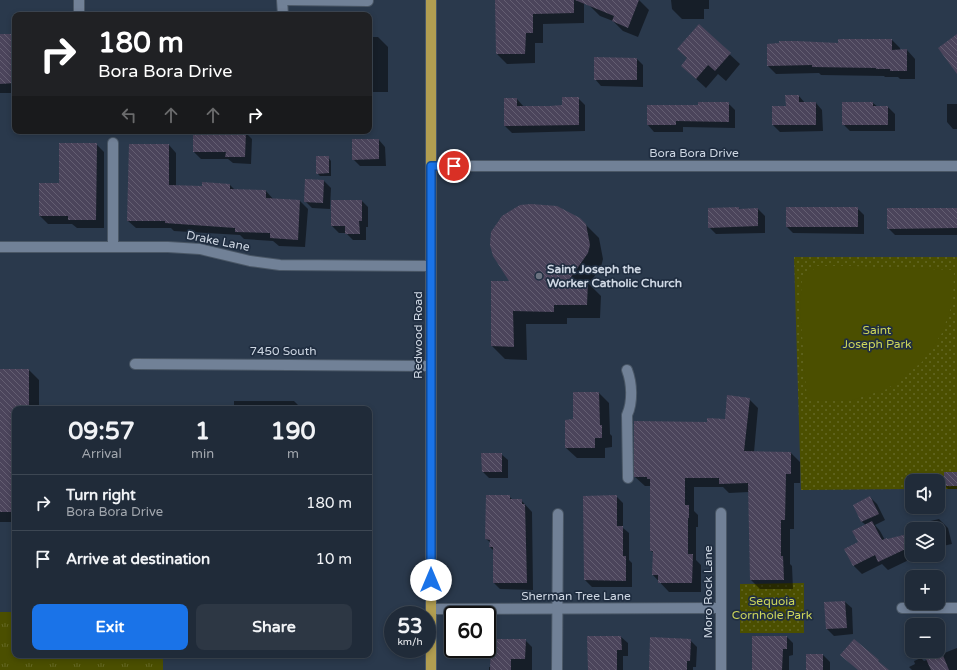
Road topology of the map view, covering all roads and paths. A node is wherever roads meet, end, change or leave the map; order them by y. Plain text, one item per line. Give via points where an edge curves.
1 (79, 0) edge
2 (282, 0) edge
3 (286, 0) edge
4 (431, 0) edge
5 (368, 1) edge
6 (79, 12) edge
7 (283, 12) edge
8 (113, 143) dead end
9 (431, 166) junction
10 (957, 166) edge
11 (0, 247) edge
12 (113, 247) junction
13 (431, 266) junction
14 (135, 364) dead end
15 (431, 366) junction
16 (627, 370) dead end
17 (628, 478) dead end
18 (721, 513) dead end
19 (558, 514) dead end
20 (431, 606) edge
21 (721, 608) junction
22 (902, 608) dead end
23 (957, 608) edge
24 (436, 609) edge
25 (558, 609) junction
26 (431, 658) edge
27 (431, 670) edge
28 (558, 670) edge
29 (721, 670) edge

1 - 6 street
2 - 7 street
3 - 5 street
4 - 9 main road, Redwood Road
8 - 12 street
9 - 10 street, Bora Bora Drive
9 - 13 main road, Redwood Road
11 - 12 street, Drake Lane
12 - 13 street, Drake Lane via 183,247 280,265
13 - 15 main road, Redwood Road
14 - 15 street, 7450 South
15 - 20 main road, Redwood Road
16 - 17 street via 630,378 630,407 626,415
18 - 21 street, Moro Rock Lane
19 - 25 street
21 - 25 street, Sherman Tree Lane
21 - 29 street, Moro Rock Lane
22 - 23 street
24 - 25 street, Sherman Tree Lane
25 - 28 street
26 - 27 main road, Redwood Road

